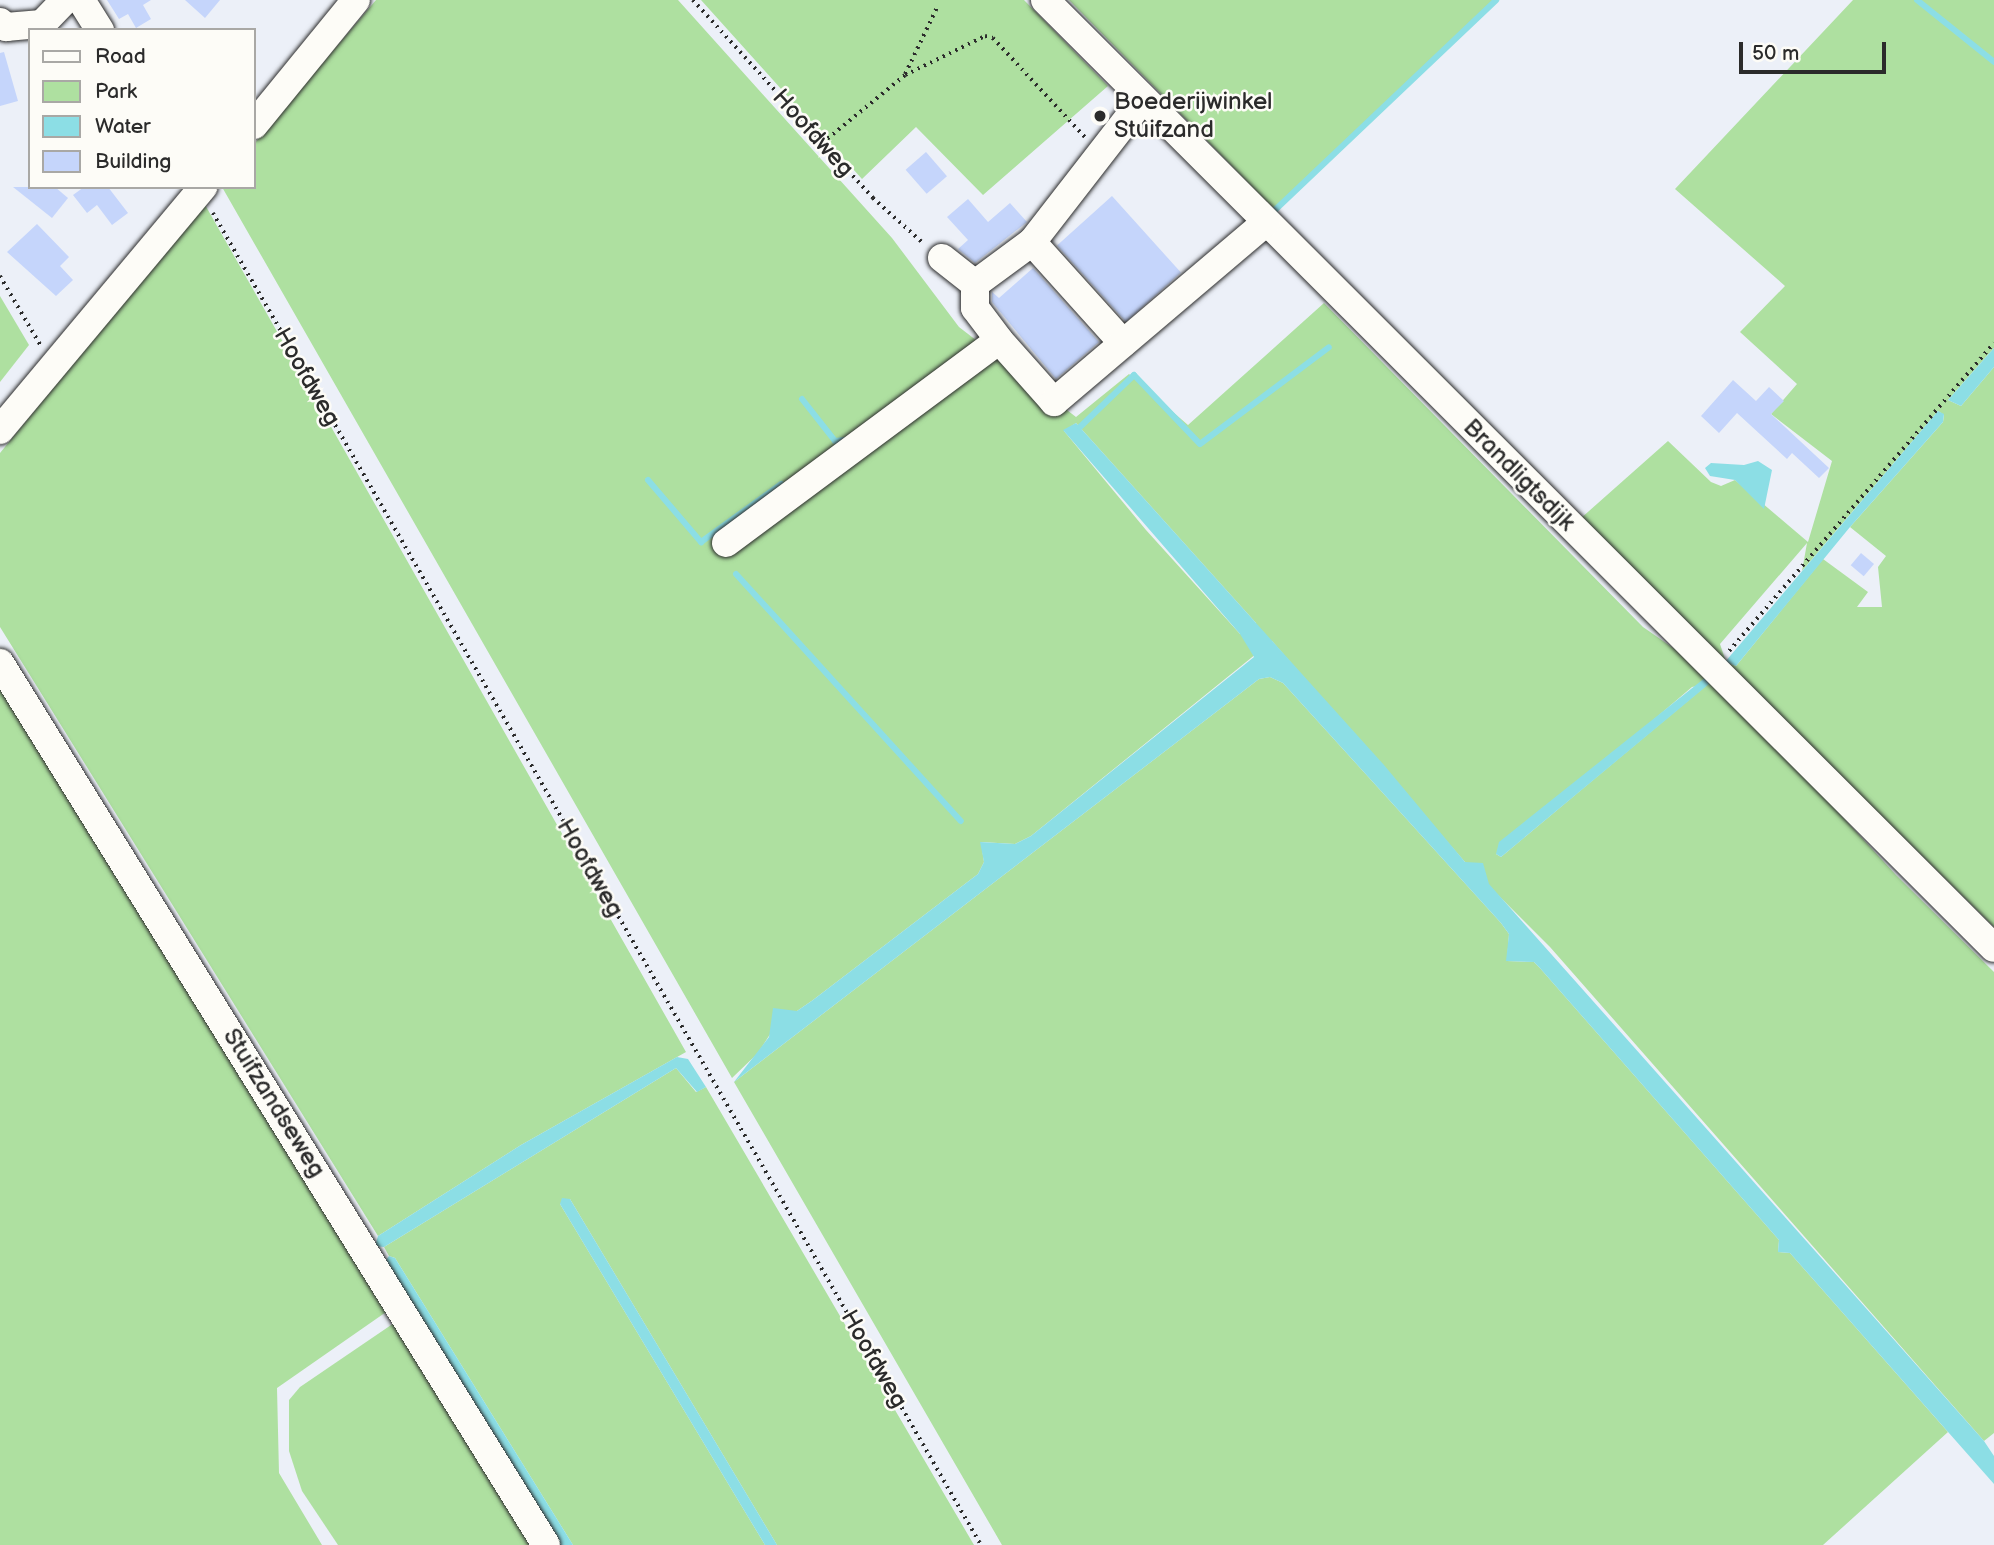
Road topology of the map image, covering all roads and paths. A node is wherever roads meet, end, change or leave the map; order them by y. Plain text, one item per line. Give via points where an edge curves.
1 (65, 0) edge
2 (81, 0) edge
3 (356, 0) edge
4 (693, 0) edge
5 (1045, 0) edge
6 (938, 5) dead end
7 (0, 22) edge
8 (99, 28) edge
9 (904, 76) junction
10 (1143, 99) junction
11 (256, 123) edge
12 (822, 143) junction
13 (1101, 154) junction
14 (201, 189) edge
15 (1266, 222) junction
16 (1032, 242) junction
17 (942, 258) joint
18 (0, 276) edge
19 (975, 284) junction
20 (999, 340) junction
21 (1123, 343) junction
22 (1994, 343) edge
23 (46, 353) dead end
24 (0, 430) edge
25 (726, 543) dead end
26 (0, 663) edge
27 (1714, 668) junction
28 (1994, 948) edge
29 (546, 1545) edge
30 (981, 1545) edge

1 - 7 street via 42,24 6,27
2 - 8 street
3 - 11 street
4 - 12 path, Hoofdweg
5 - 10 street, Brandligtsdijk
6 - 9 path
9 - 12 path
9 - 13 path via 949,57 980,37 993,38
10 - 13 street
10 - 15 street, Brandligtsdijk
12 - 17 path, Hoofdweg via 900,225
13 - 16 street
14 - 24 street
14 - 30 path, Hoofdweg
15 - 21 street
15 - 27 street, Brandligtsdijk
16 - 19 street
16 - 21 street
17 - 19 street
18 - 23 path
19 - 20 street via 975,307
20 - 21 street via 1054,402
20 - 25 street
22 - 27 path
26 - 29 street, Stuifzandseweg
27 - 28 street, Brandligtsdijk

